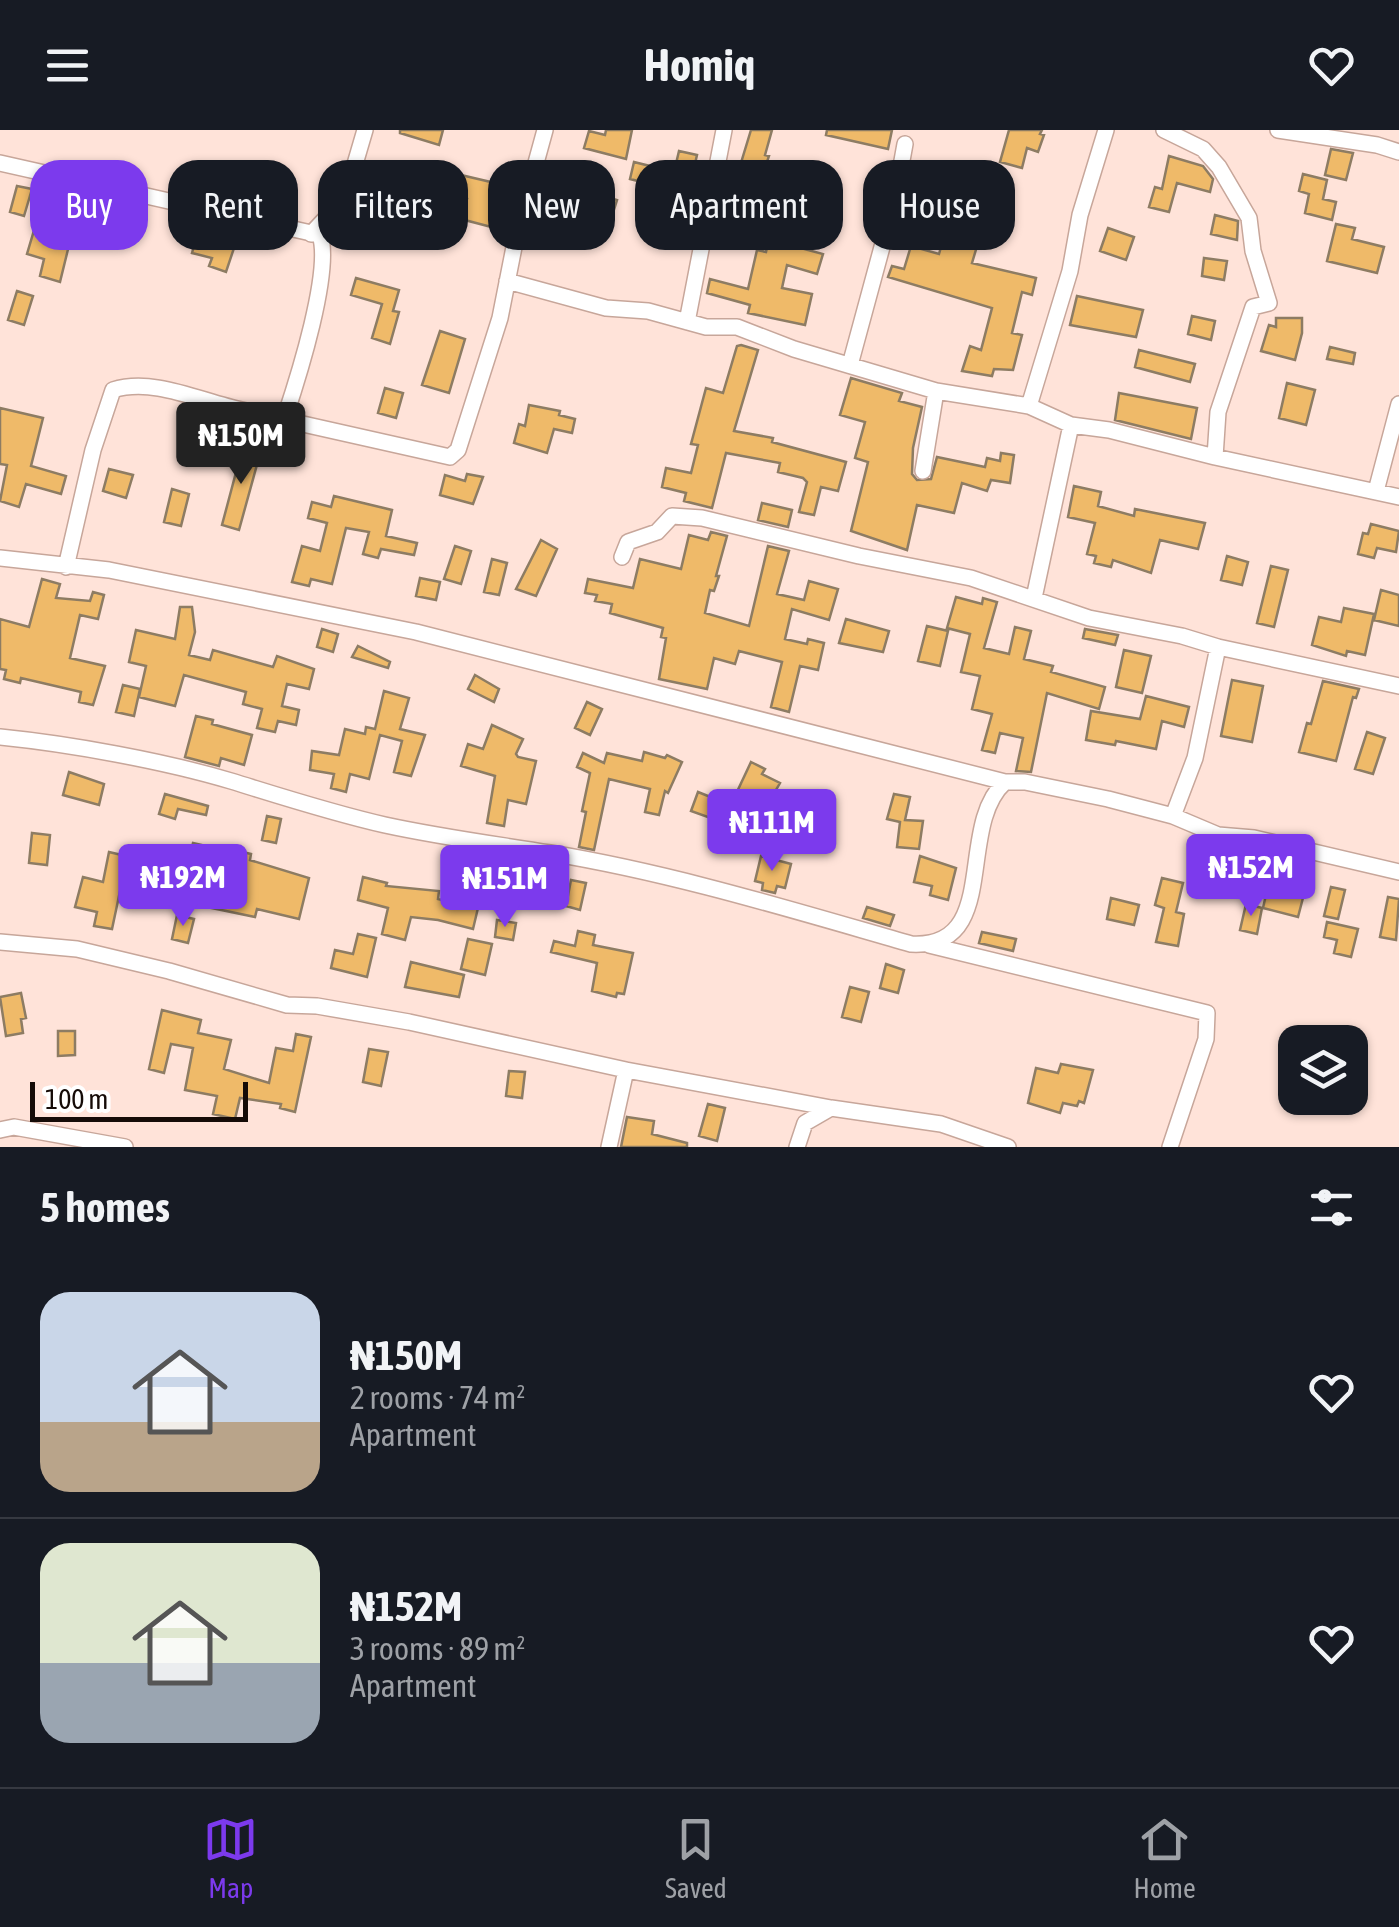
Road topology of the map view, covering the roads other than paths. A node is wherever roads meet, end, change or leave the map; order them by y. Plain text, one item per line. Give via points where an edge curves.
1 (365, 130) edge
2 (545, 130) edge
3 (724, 130) edge
4 (1106, 130) edge
5 (1164, 130) edge
6 (1278, 130) edge
7 (1377, 137) edge
8 (906, 144) dead end
9 (1399, 152) edge
10 (0, 163) edge
11 (311, 234) junction
12 (507, 281) junction
13 (688, 322) junction
14 (850, 365) junction
15 (936, 390) junction
16 (1399, 404) edge
17 (1029, 406) junction
18 (285, 417) junction
19 (1070, 425) junction
20 (1215, 457) junction
21 (923, 471) dead end
22 (1376, 491) junction
23 (1399, 496) edge
24 (622, 557) dead end
25 (0, 558) edge
26 (66, 567) junction
27 (1034, 598) junction
28 (1218, 647) junction
29 (1399, 686) edge
30 (0, 737) edge
31 (1004, 782) junction
32 (1173, 816) junction
33 (1399, 872) edge
34 (0, 942) edge
35 (925, 944) junction
36 (626, 1070) junction
37 (832, 1108) junction
38 (0, 1130) edge
39 (125, 1147) edge
40 (609, 1147) edge
41 (797, 1147) edge
42 (1008, 1147) edge
43 (1170, 1147) edge

1 - 11 street via 340,203
2 - 12 street
3 - 13 street
4 - 17 street
5 - 20 street via 1203,150 1219,167 1250,218 1270,302 1253,307 1218,412
6 - 7 street
7 - 9 street
8 - 14 street
10 - 11 street
11 - 18 street via 320,235 324,257 305,358
12 - 13 street via 568,300
12 - 18 street via 458,450 450,457
13 - 14 street via 737,326
14 - 15 street
15 - 17 street
15 - 21 street
16 - 22 street
17 - 19 street
18 - 26 street via 130,384 113,390
19 - 20 street
19 - 27 street
20 - 22 street
22 - 23 street
24 - 27 street via 628,542 682,515 971,578
25 - 26 street
26 - 31 street via 126,573 416,632
27 - 28 street via 1089,618
28 - 29 street
28 - 32 street via 1196,758
30 - 35 street via 228,780 387,825 704,886
31 - 32 street
31 - 35 street via 983,814 961,925
32 - 33 street via 1218,836 1254,838
34 - 36 street via 77,950 256,999 409,1022
35 - 43 street via 1207,1012 1206,1039
36 - 37 street
36 - 40 street
37 - 41 street via 805,1123
37 - 42 street via 941,1124
38 - 39 street

